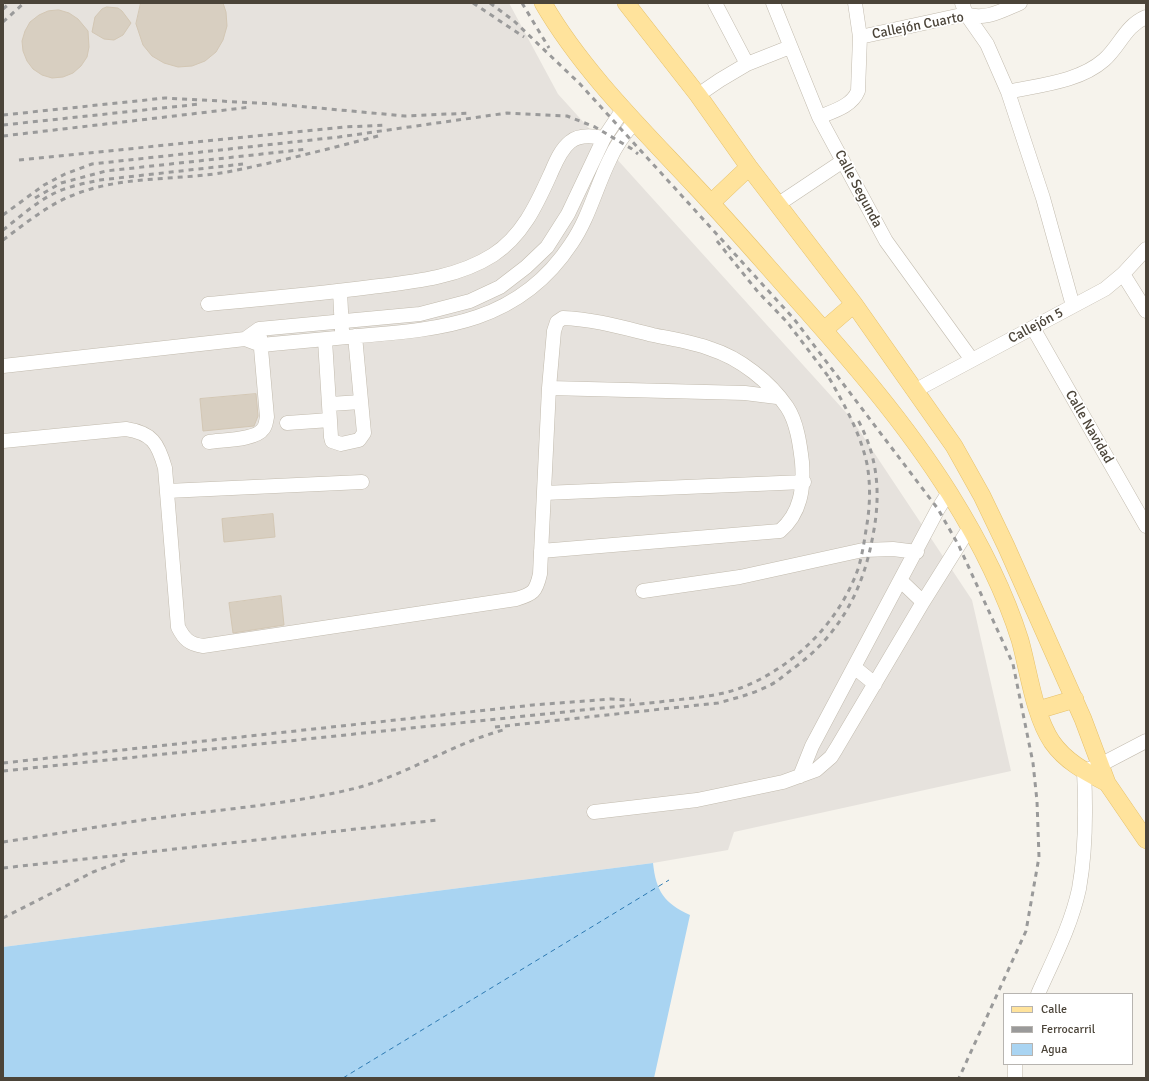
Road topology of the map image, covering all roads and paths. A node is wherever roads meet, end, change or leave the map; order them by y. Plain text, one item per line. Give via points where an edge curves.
1 (626, 3) edge
2 (715, 3) edge
3 (772, 3) edge
4 (855, 3) edge
5 (1020, 3) edge
6 (550, 6) edge
7 (964, 9) edge
8 (1146, 17) edge
9 (860, 37) junction
10 (790, 47) junction
11 (747, 64) junction
12 (1008, 92) junction
13 (698, 96) junction
14 (624, 108) junction
15 (819, 117) junction
16 (635, 121) junction
17 (604, 138) junction
18 (843, 161) junction
19 (749, 168) junction
20 (711, 202) junction
21 (777, 204) junction
22 (1146, 249) edge
23 (1123, 274) junction
24 (340, 291) junction
25 (208, 304) dead end
26 (854, 304) junction
27 (1073, 306) junction
28 (1146, 311) edge
29 (341, 321) junction
30 (1033, 328) junction
31 (259, 329) junction
32 (824, 330) junction
33 (349, 337) junction
34 (245, 339) junction
35 (325, 340) junction
36 (261, 345) junction
37 (972, 360) junction
38 (3, 366) edge
39 (549, 388) junction
40 (916, 390) junction
41 (777, 397) junction
42 (361, 402) junction
43 (330, 404) junction
44 (330, 420) junction
45 (287, 423) dead end
46 (3, 441) edge
47 (209, 442) dead end
48 (362, 482) dead end
49 (804, 482) junction
50 (167, 491) junction
51 (949, 492) junction
52 (544, 493) junction
53 (1146, 526) edge
54 (970, 527) junction
55 (541, 551) junction
56 (917, 552) junction
57 (901, 581) junction
58 (643, 591) dead end
59 (923, 602) junction
60 (854, 667) junction
61 (875, 684) junction
62 (1075, 699) junction
63 (1038, 710) junction
64 (1146, 741) edge
65 (812, 746) junction
66 (830, 757) junction
67 (1100, 765) junction
68 (1084, 771) junction
69 (800, 776) junction
70 (1106, 783) junction
71 (594, 812) dead end
72 (1146, 840) edge
73 (1038, 993) edge
74 (1015, 1065) edge
75 (1015, 1078) edge

1 - 13 main road
2 - 11 street
3 - 10 street, Calle Segunda
4 - 9 street
5 - 7 street, Callejón Cuarto via 988,16 974,17
6 - 14 main road via 578,55
7 - 9 street, Callejón Cuarto
7 - 12 street via 987,44
8 - 12 street via 1130,26 1114,50 1086,72
9 - 15 street via 859,78 855,98
10 - 11 street
10 - 15 street, Calle Segunda
11 - 13 street
12 - 27 street via 1043,198
13 - 19 main road
14 - 16 main road
14 - 17 street
15 - 18 street, Calle Segunda
16 - 20 main road
16 - 33 street via 609,160 585,219 571,244 548,273 525,294 501,308 454,323 418,330
17 - 24 street via 592,135 571,140 566,145 528,219 512,240 492,256 462,270 426,280
17 - 29 street via 568,214 547,247 500,287 470,301 432,312
18 - 21 street
18 - 37 street, Calle Segunda via 886,241
19 - 20 main road
19 - 21 main road
20 - 32 main road
21 - 26 main road
22 - 23 street, Callejón 5
23 - 27 street, Callejón 5 via 1104,289
23 - 28 street
24 - 25 street
24 - 29 street
26 - 32 main road
26 - 40 main road
27 - 30 street, Callejón 5
29 - 31 street
29 - 33 street
30 - 37 street, Callejón 5
30 - 53 street, Calle Navidad
31 - 34 street
31 - 36 street
32 - 51 main road via 919,447
33 - 35 street
33 - 42 street
34 - 36 street
34 - 38 street
35 - 36 street
35 - 43 street
36 - 47 street via 267,417 263,430 252,436
37 - 40 street, Callejón 5
39 - 41 street via 746,393
39 - 41 street via 554,331 557,322 568,318 635,330 712,349 741,364 768,386
39 - 52 street
40 - 62 main road via 954,446 982,496
41 - 49 street via 787,408 795,426
42 - 43 street
42 - 44 street via 364,433 359,440 341,444 332,441
43 - 44 street
44 - 45 street
46 - 50 street via 108,430 126,429 141,432 153,440 160,452 165,468
48 - 50 street
49 - 52 street
49 - 55 street via 796,513 789,524 780,531
50 - 55 street via 178,627 184,638 192,644 203,646 499,602 531,595 537,587
51 - 54 main road
51 - 56 street
52 - 55 street
54 - 59 street
54 - 63 main road via 1005,600 1019,638
56 - 57 street
56 - 58 street via 893,549 863,550 740,577
57 - 59 street
57 - 60 street
59 - 61 street
60 - 61 street
60 - 65 street
61 - 66 street
62 - 63 main road
62 - 67 main road
63 - 68 main road via 1052,742 1067,759
64 - 67 street
65 - 66 street
65 - 69 street
66 - 69 street via 816,770
67 - 68 street
67 - 70 main road
68 - 70 main road
68 - 73 street via 1086,816 1078,890 1061,941
69 - 71 street via 765,787 697,800
70 - 72 main road
74 - 75 street

